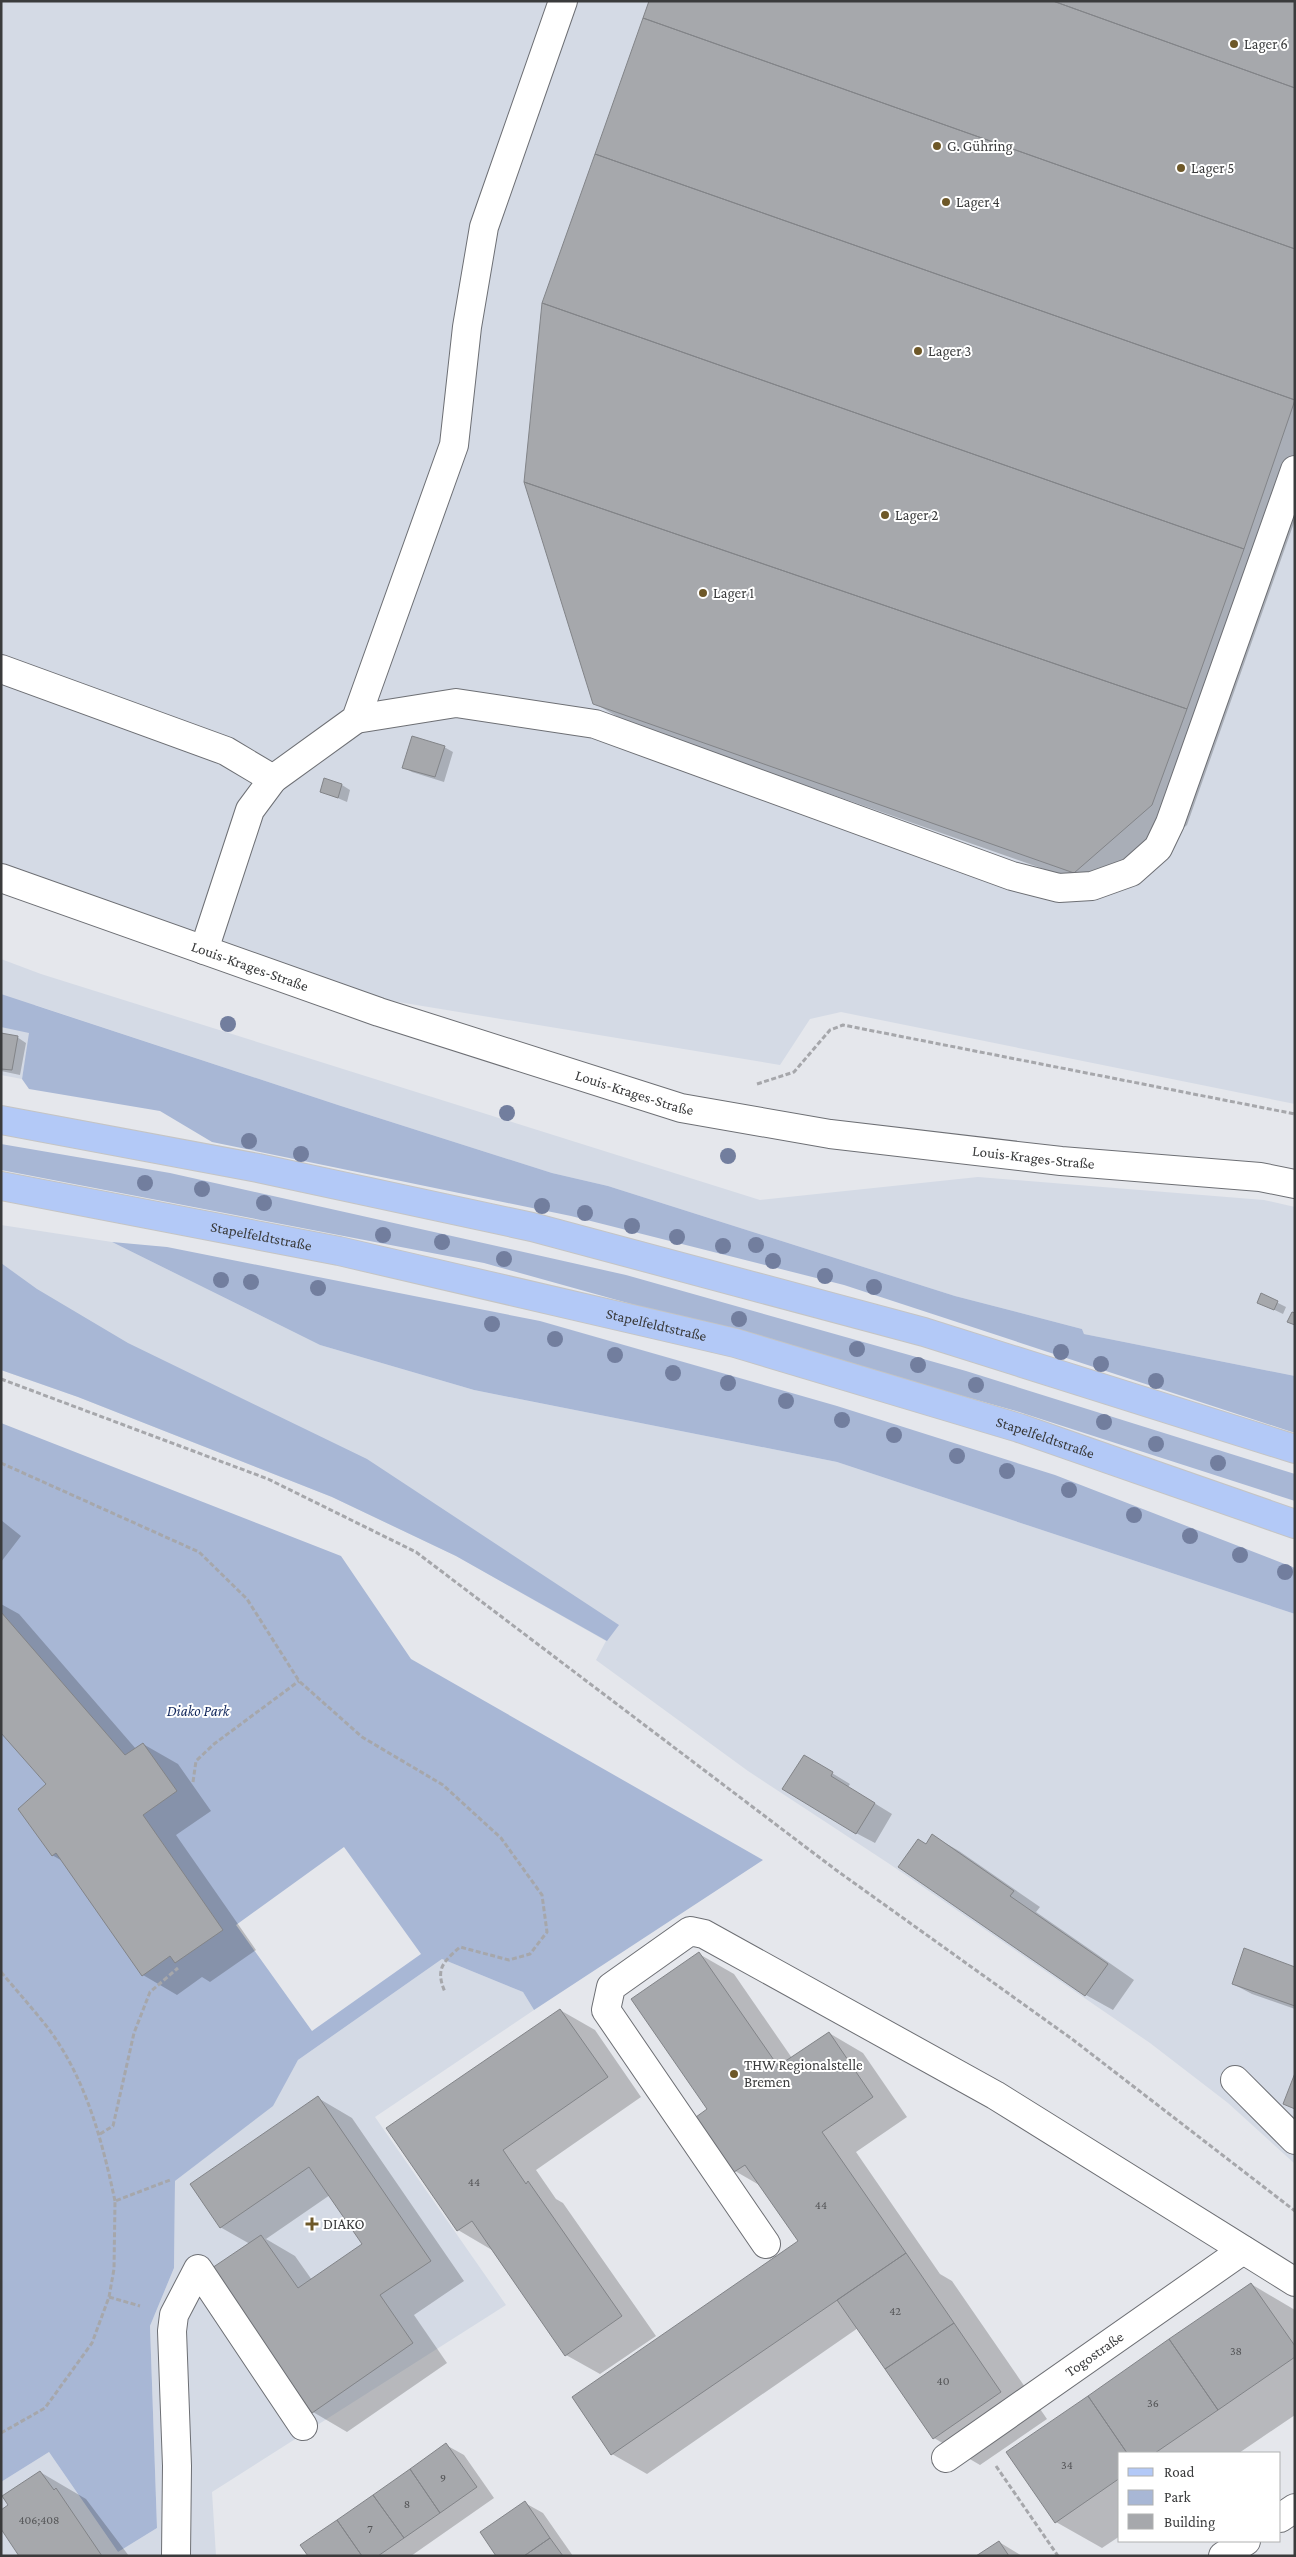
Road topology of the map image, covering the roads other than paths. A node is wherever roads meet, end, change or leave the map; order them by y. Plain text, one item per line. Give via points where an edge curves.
1 (562, 1) edge
2 (1295, 470) edge
3 (1, 669) edge
4 (356, 719) junction
5 (273, 779) junction
6 (1, 878) edge
7 (204, 950) junction
8 (1, 1120) edge
9 (1295, 1184) edge
10 (1, 1186) edge
11 (1295, 1449) edge
12 (1295, 1524) edge
13 (1235, 2080) dead end
14 (1295, 2140) edge
15 (766, 2244) dead end
16 (1243, 2250) junction
17 (1295, 2282) edge
18 (303, 2426) dead end
19 (946, 2458) dead end
20 (1295, 2508) edge
21 (1281, 2517) edge
22 (1244, 2542) edge
23 (176, 2556) edge
24 (1223, 2556) edge

1 - 4 street via 484,227 467,327 454,445
2 - 4 street via 1170,823 1158,848 1131,872 1092,886 1059,888 1012,876 596,724 456,702
3 - 5 street via 226,750
4 - 5 street
5 - 7 street via 250,810
6 - 7 street, Louis-Krages-Straße
7 - 9 street, Louis-Krages-Straße via 379,1012 681,1108 840,1135 1061,1162 1260,1177
8 - 11 main road via 258,1168 532,1227 924,1332
10 - 12 main road, Stapelfeldtstraße via 340,1251 735,1343 1019,1428
13 - 14 street
15 - 16 street via 606,2010 611,1987 690,1931 704,1934 995,2095
16 - 17 street
16 - 19 street, Togostraße
18 - 23 street via 198,2268 174,2315 172,2331 177,2466
20 - 21 street
22 - 24 street

